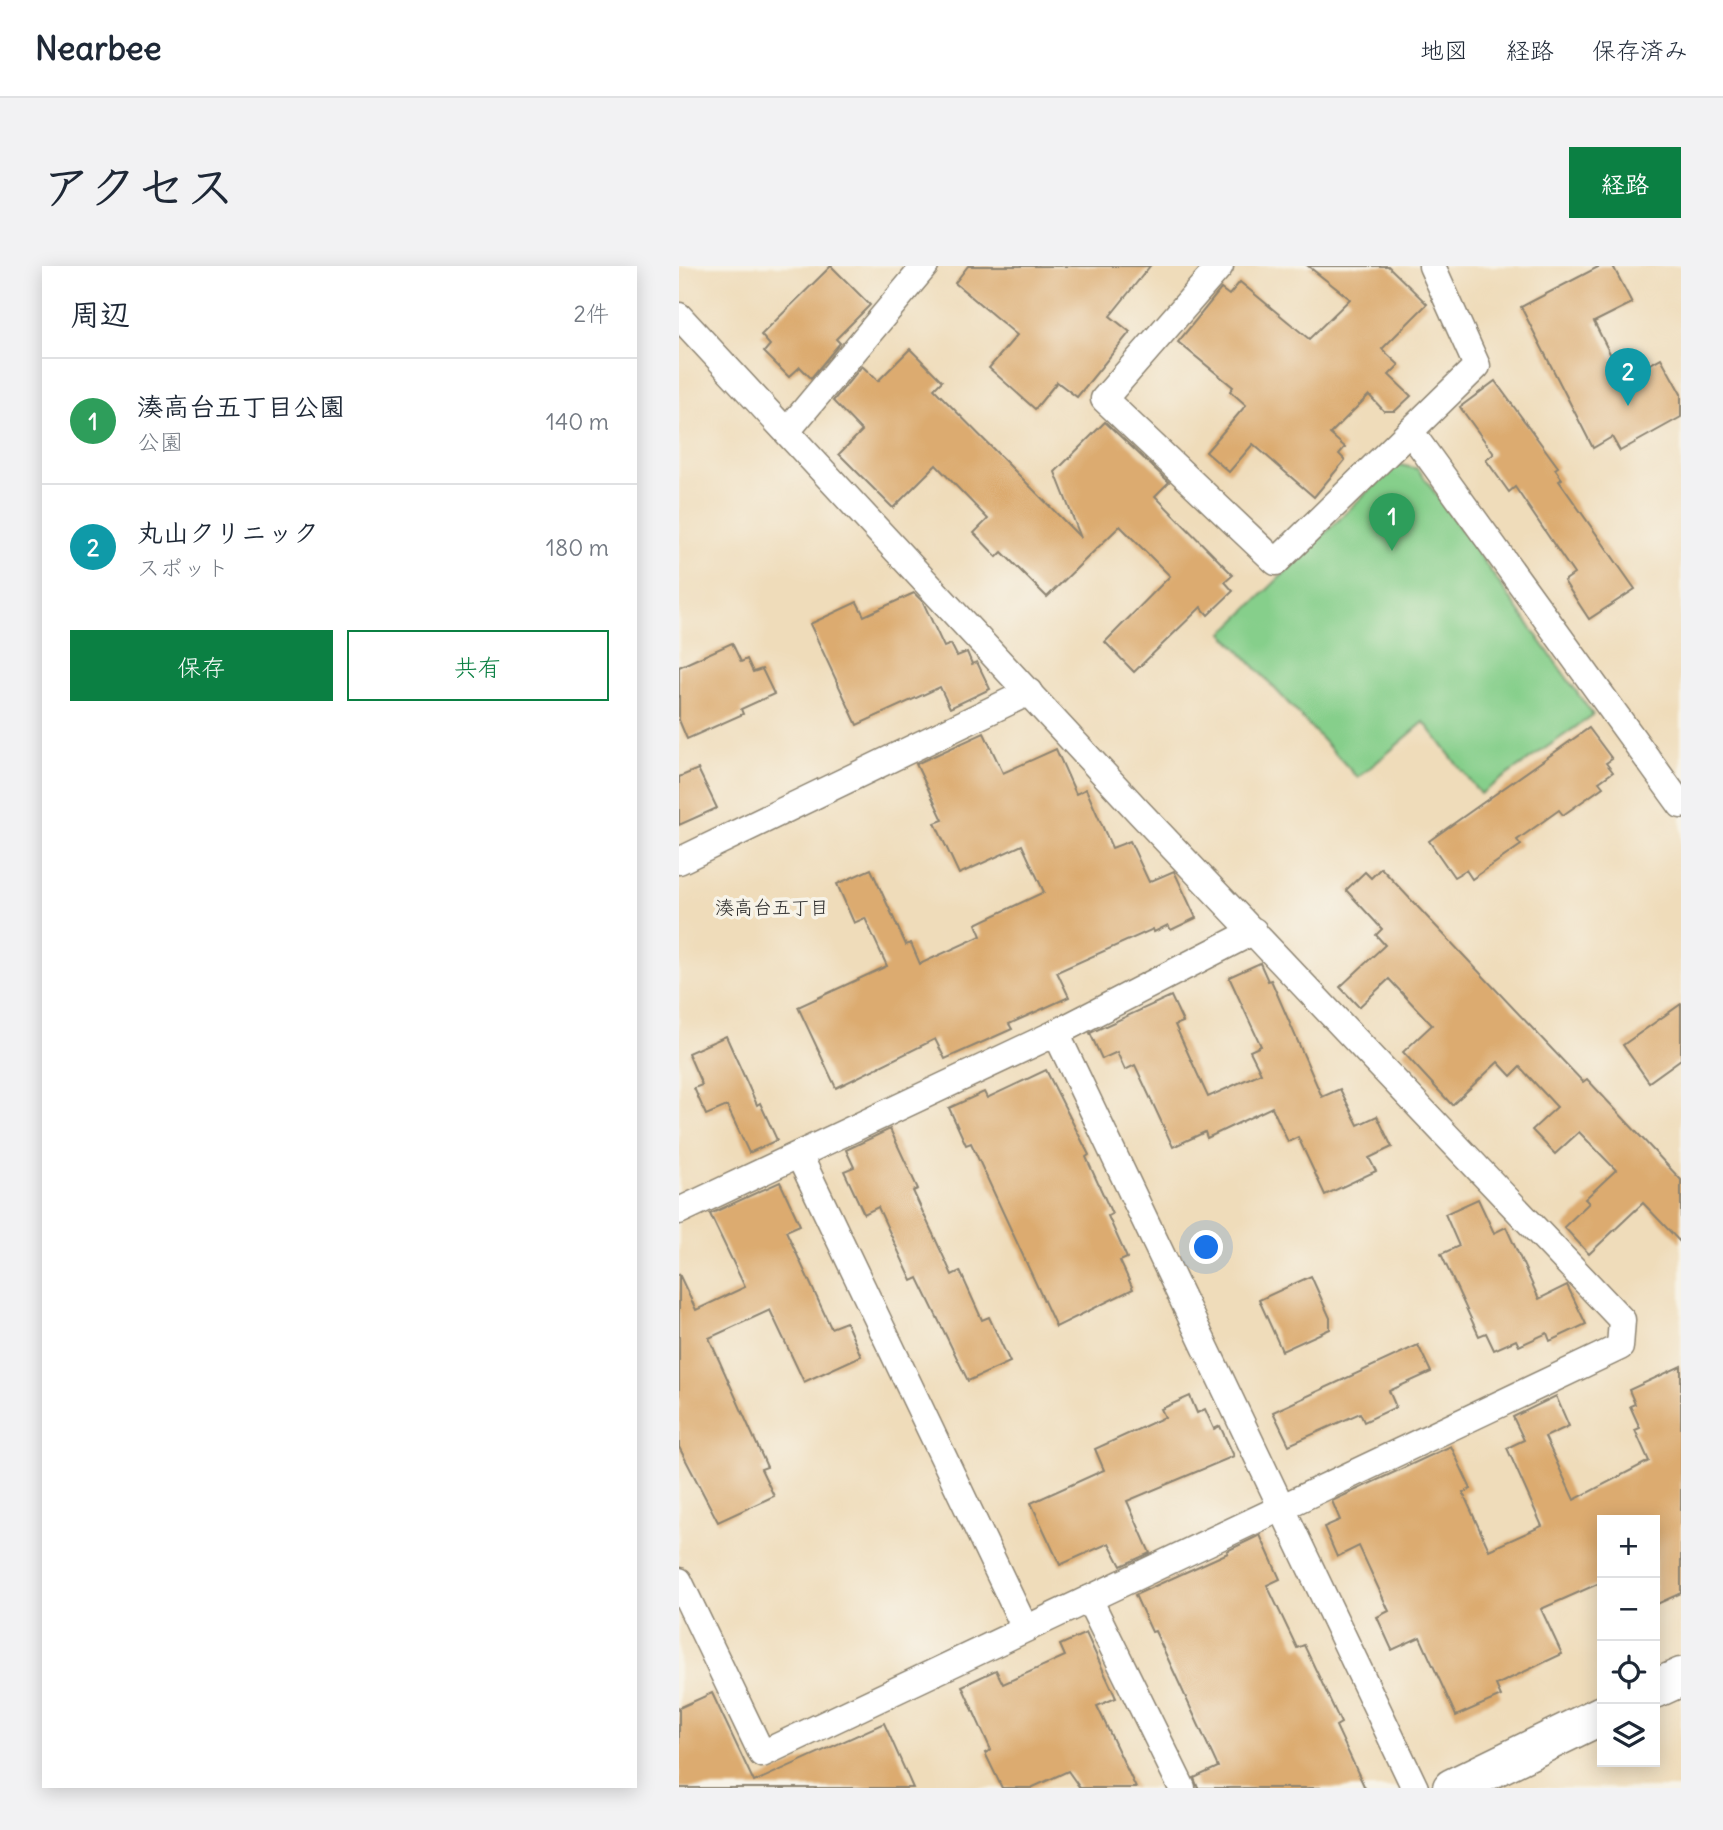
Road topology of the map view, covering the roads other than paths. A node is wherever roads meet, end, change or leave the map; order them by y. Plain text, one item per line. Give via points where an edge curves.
1 (926, 266) edge
2 (1220, 266) edge
3 (1432, 266) edge
4 (679, 316) edge
5 (788, 430) junction
6 (1410, 432) junction
7 (1030, 692) junction
8 (1681, 805) edge
9 (679, 861) edge
10 (1254, 931) junction
11 (1056, 1033) junction
12 (799, 1155) junction
13 (679, 1211) edge
14 (1283, 1508) junction
15 (679, 1581) edge
16 (1089, 1599) junction
17 (1025, 1628) junction
18 (1681, 1677) edge
19 (1660, 1687) edge
20 (1597, 1717) edge
21 (1182, 1788) edge
22 (1415, 1788) edge
23 (1452, 1788) edge

1 - 5 street
2 - 6 street via 1104,399 1276,562
3 - 6 street via 1477,366
4 - 5 street
5 - 7 street
6 - 8 street
7 - 9 street
7 - 10 street
10 - 11 street
10 - 14 street via 1622,1320 1620,1347
11 - 12 street
11 - 14 street
12 - 13 street
12 - 17 street
14 - 16 street
14 - 22 street
15 - 17 street via 762,1754
16 - 17 street
16 - 21 street
18 - 19 street
20 - 23 street

